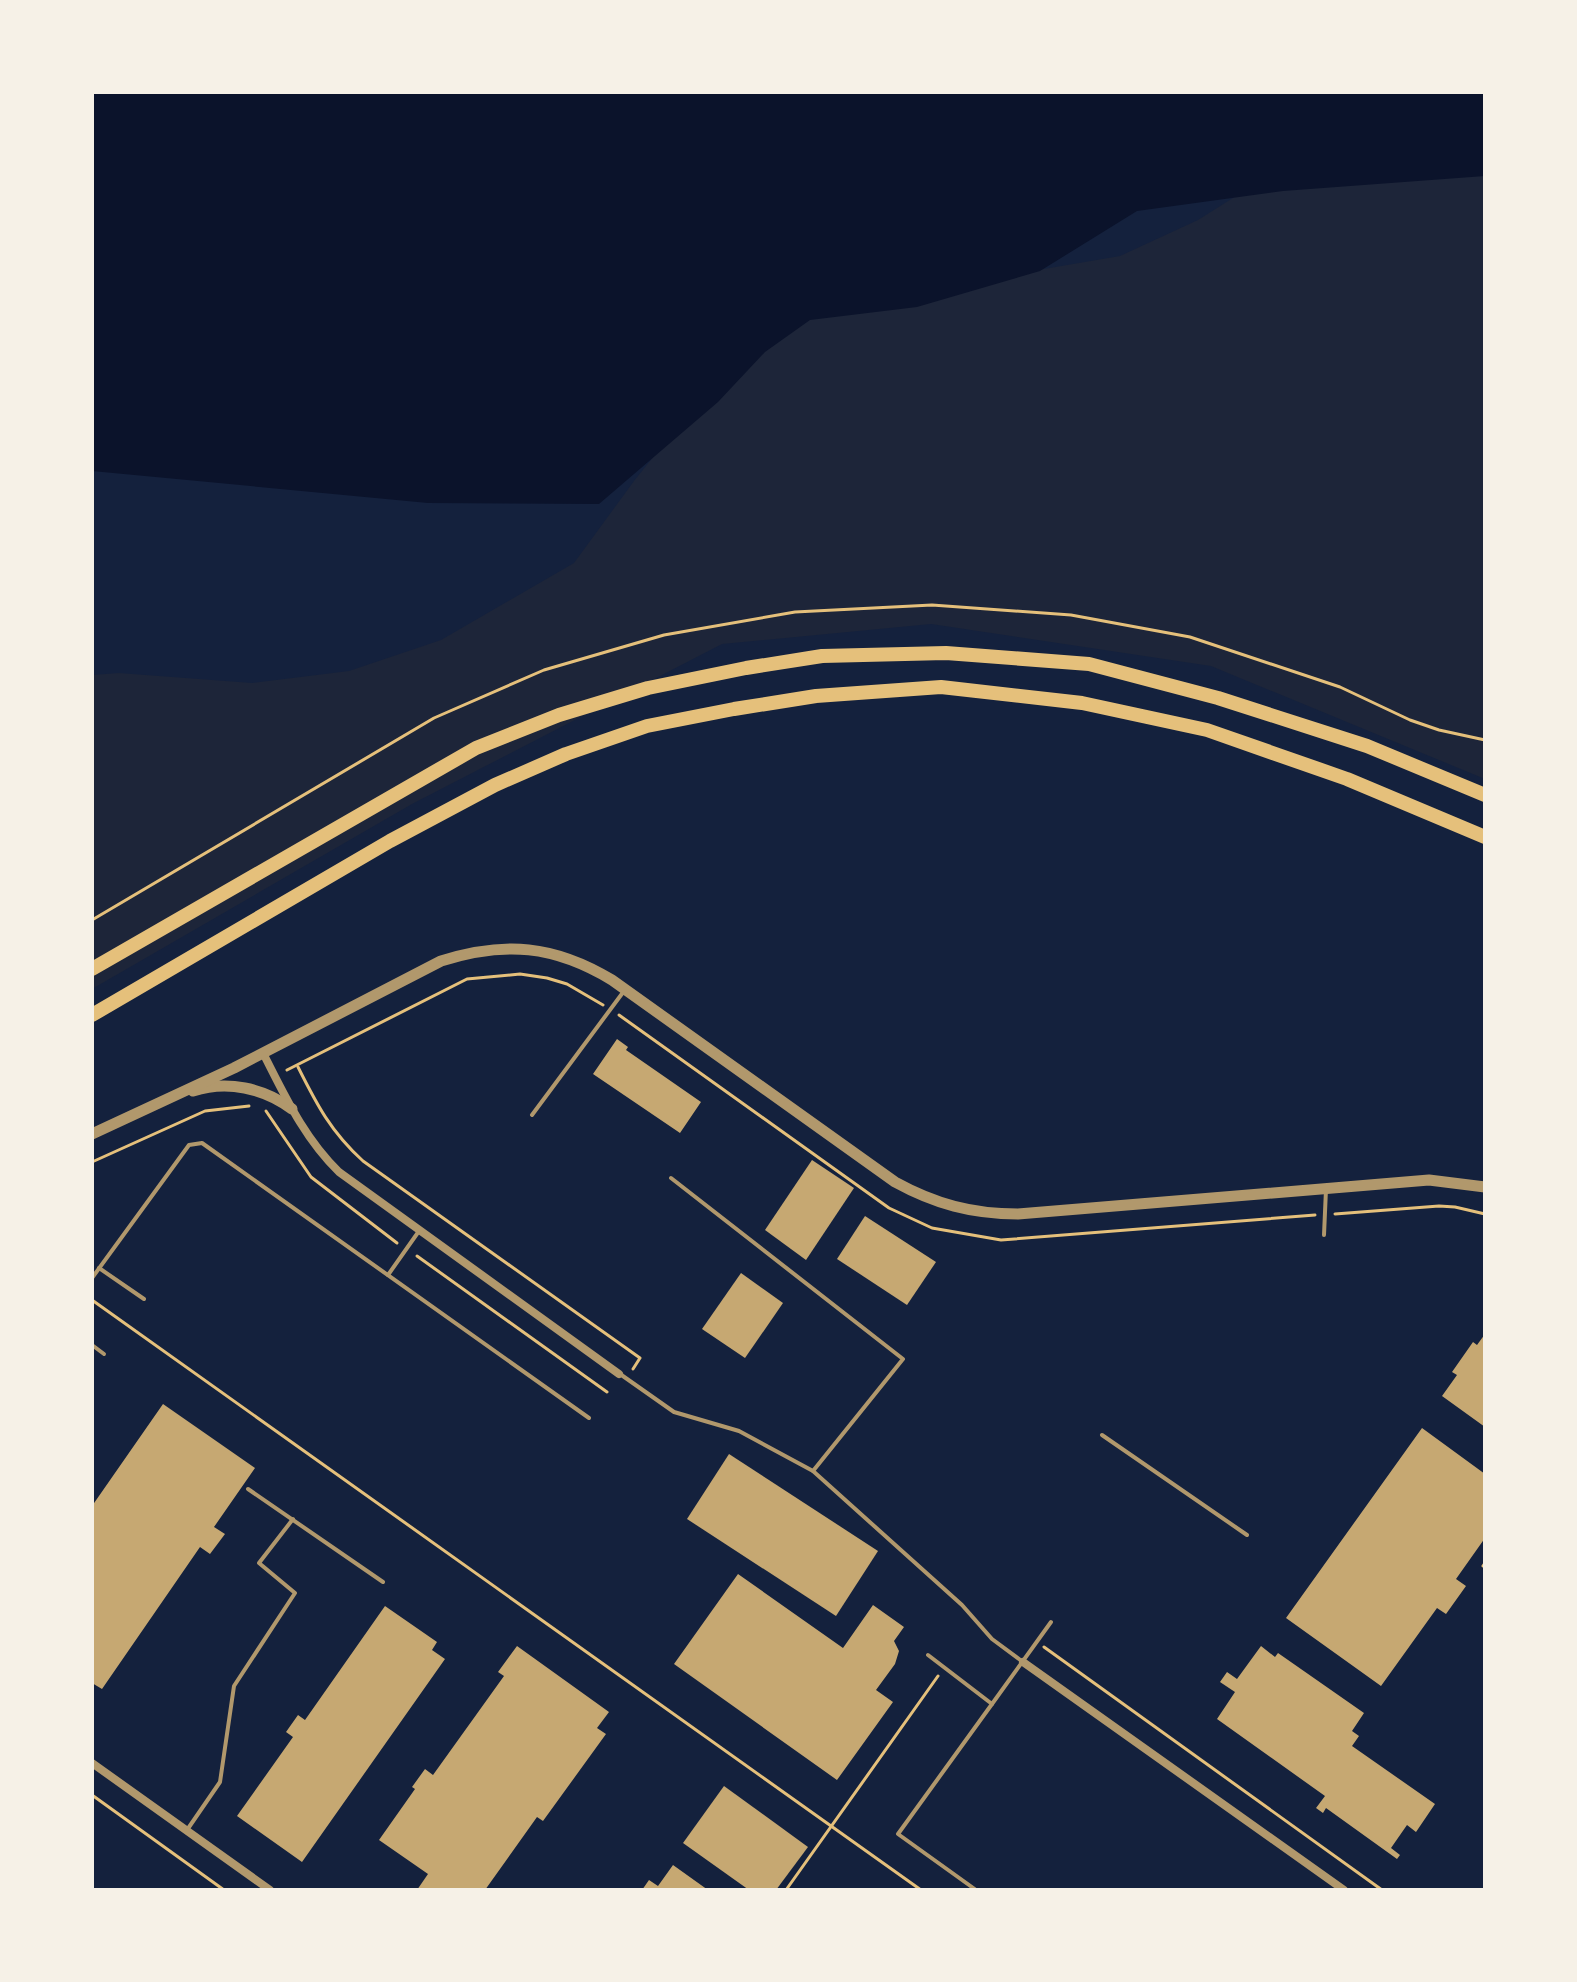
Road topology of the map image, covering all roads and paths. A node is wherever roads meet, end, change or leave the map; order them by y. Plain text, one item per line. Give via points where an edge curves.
1 (1485, 795) edge
2 (1485, 837) edge
3 (92, 969) edge
4 (626, 989) junction
5 (92, 1015) edge
6 (263, 1053) junction
7 (297, 1066) dead end
8 (253, 1098) dead end
9 (262, 1106) dead end
10 (148, 1108) junction
11 (292, 1109) junction
12 (532, 1115) dead end
13 (92, 1134) edge
14 (92, 1162) edge
15 (671, 1178) dead end
16 (1485, 1187) edge
17 (1326, 1189) junction
18 (1353, 1212) dead end
19 (1485, 1214) edge
20 (419, 1231) junction
21 (1324, 1235) dead end
22 (406, 1249) junction
23 (99, 1268) junction
24 (388, 1275) junction
25 (92, 1278) edge
26 (144, 1299) dead end
27 (92, 1300) edge
28 (92, 1345) edge
29 (104, 1354) dead end
30 (623, 1376) junction
31 (607, 1392) dead end
32 (589, 1418) dead end
33 (1102, 1435) dead end
34 (813, 1471) junction
35 (248, 1489) dead end
36 (293, 1519) junction
37 (1247, 1535) dead end
38 (383, 1582) dead end
39 (1051, 1622) dead end
40 (1037, 1642) junction
41 (928, 1655) dead end
42 (1023, 1662) junction
43 (938, 1676) dead end
44 (992, 1704) junction
45 (92, 1763) edge
46 (92, 1795) edge
47 (831, 1826) junction
48 (187, 1830) junction
49 (224, 1890) edge
50 (270, 1890) edge
51 (786, 1890) edge
52 (921, 1890) edge
53 (976, 1890) edge
54 (1344, 1890) edge
55 (1382, 1890) edge

1 - 3 highway via 1367,746 1089,664 946,653 822,656 648,688 476,748
2 - 5 highway via 1347,779 1207,730 1082,703 941,687 816,696 647,726 495,785
4 - 6 street via 585,965 543,951 495,948 441,961
4 - 12 lane
4 - 17 street via 895,1182 944,1205 1018,1214
6 - 10 street
6 - 11 street
7 - 30 path via 325,1121 363,1161 640,1358
8 - 14 path via 253,1105 205,1111
9 - 22 path via 311,1177
10 - 11 street via 199,1089 230,1087 259,1090
10 - 13 street
11 - 20 street via 319,1152 339,1172
15 - 34 lane via 903,1359
16 - 17 street via 1429,1180
17 - 21 lane
18 - 19 path via 1439,1206
20 - 22 lane
20 - 30 street
22 - 24 lane
22 - 31 path
23 - 24 lane via 189,1145 202,1143
23 - 25 lane
23 - 26 lane
24 - 32 lane
27 - 47 path
28 - 29 lane
30 - 34 lane via 674,1412 739,1431
33 - 37 lane
34 - 42 lane
35 - 36 lane
36 - 38 lane
36 - 48 lane via 259,1563 295,1593 234,1686 220,1782
39 - 40 lane
40 - 42 lane
40 - 55 path
41 - 44 lane
42 - 44 lane
42 - 54 street
43 - 47 path
44 - 53 lane via 898,1834
45 - 48 street
46 - 49 path
47 - 51 path
47 - 52 path
48 - 50 street

